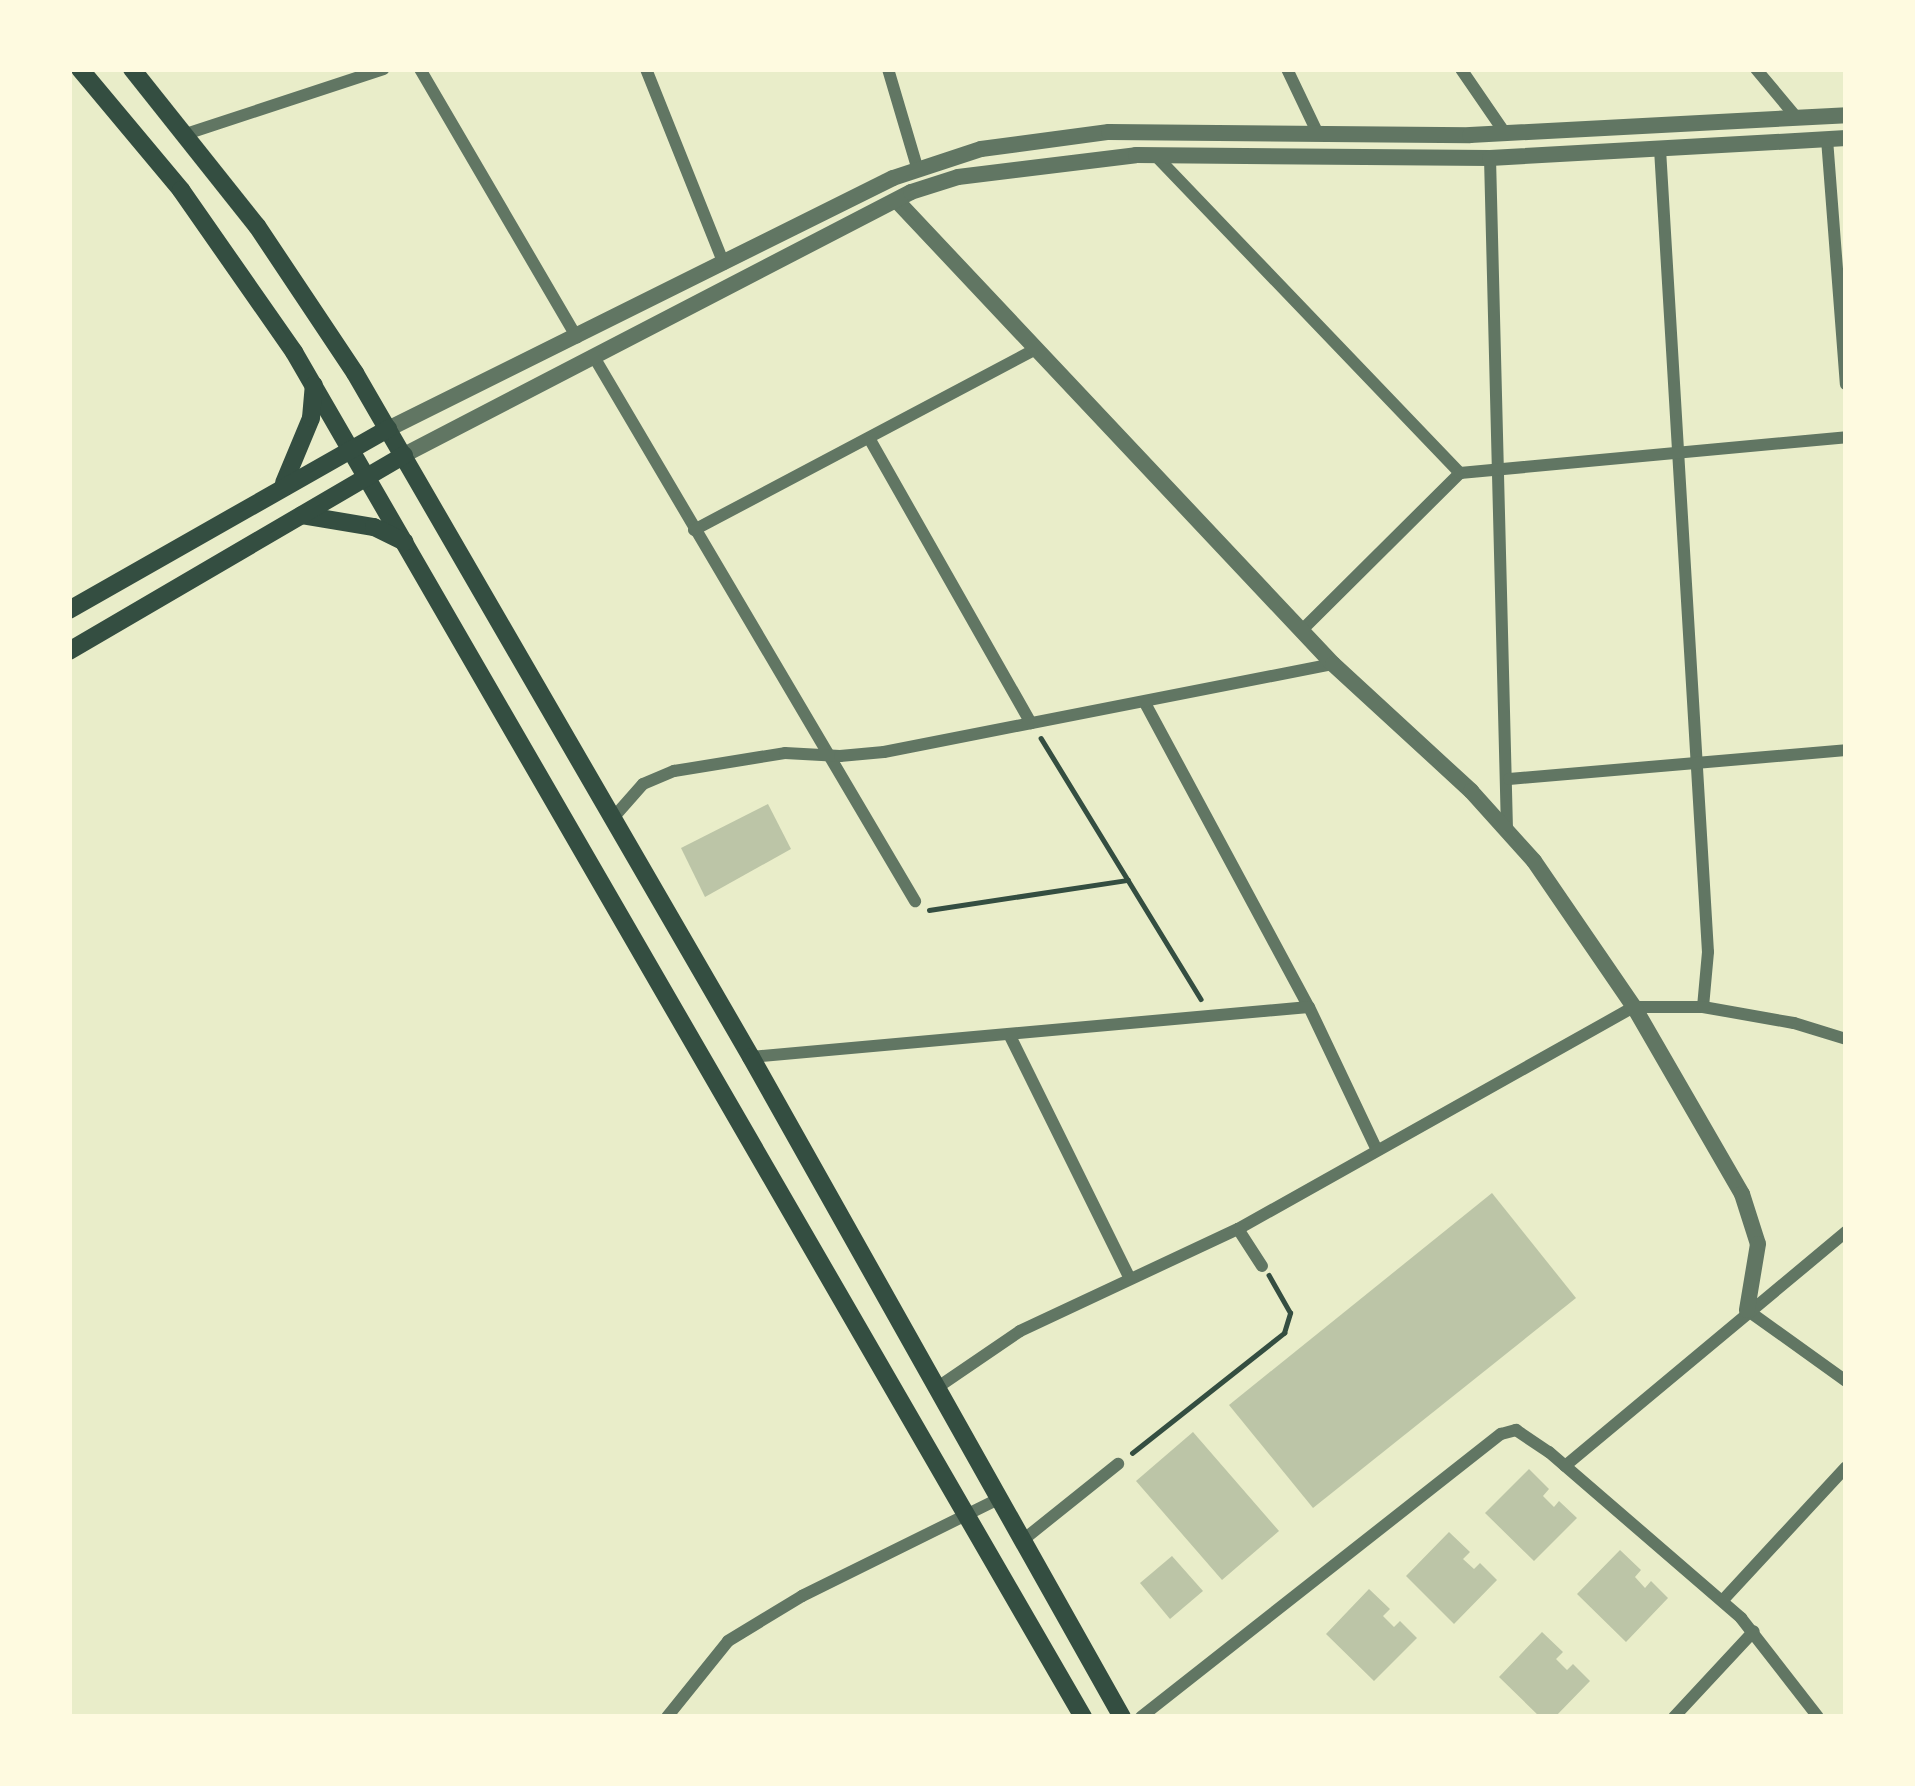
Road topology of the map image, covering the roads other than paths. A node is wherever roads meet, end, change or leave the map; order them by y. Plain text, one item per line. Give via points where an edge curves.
1 (80, 69) edge
2 (132, 69) edge
3 (384, 69) edge
4 (420, 69) edge
5 (646, 69) edge
6 (888, 69) edge
7 (1287, 69) edge
8 (1461, 69) edge
9 (1756, 69) edge
10 (1846, 116) edge
11 (1797, 118) junction
12 (1318, 132) junction
13 (1505, 133) junction
14 (186, 134) junction
15 (1837, 139) edge
16 (1660, 149) junction
17 (1155, 155) junction
18 (1490, 158) junction
19 (916, 167) junction
20 (897, 201) junction
21 (724, 264) junction
22 (577, 338) junction
23 (1036, 350) junction
24 (594, 357) junction
25 (1846, 384) edge
26 (314, 385) junction
27 (388, 429) junction
28 (1846, 437) edge
29 (868, 438) junction
30 (351, 447) junction
31 (1676, 453) junction
32 (404, 455) junction
33 (1501, 470) junction
34 (1460, 473) junction
35 (368, 475) junction
36 (283, 485) junction
37 (302, 515) junction
38 (694, 530) junction
39 (405, 542) junction
40 (69, 610) edge
41 (1302, 631) junction
42 (69, 651) edge
43 (1334, 664) junction
44 (1145, 703) junction
45 (1031, 723) junction
46 (1846, 750) edge
47 (825, 754) junction
48 (1696, 763) junction
49 (1509, 778) junction
50 (613, 818) junction
51 (1508, 828) junction
52 (915, 901) road end
53 (1309, 1006) junction
54 (1634, 1007) junction
55 (1702, 1007) junction
56 (1009, 1034) junction
57 (1846, 1039) edge
58 (751, 1058) junction
59 (1377, 1150) junction
60 (1238, 1228) junction
61 (1846, 1232) edge
62 (1262, 1266) road end
63 (1130, 1280) junction
64 (1747, 1310) junction
65 (1846, 1381) edge
66 (938, 1387) junction
67 (1118, 1464) road end
68 (1565, 1466) junction
69 (1846, 1467) edge
70 (1000, 1498) junction
71 (965, 1514) junction
72 (1023, 1540) junction
73 (1723, 1600) junction
74 (1754, 1631) junction
75 (667, 1717) edge
76 (1083, 1717) edge
77 (1122, 1717) edge
78 (1141, 1717) edge
79 (1674, 1717) edge
80 (1818, 1717) edge

1 - 26 main road via 211,229
2 - 14 main road
3 - 14 street
4 - 22 street
5 - 21 street
6 - 19 street
7 - 12 street
8 - 13 street
9 - 11 street
10 - 11 street
11 - 13 street
12 - 13 street
12 - 19 street via 1108,132 981,148
14 - 27 main road via 311,304
15 - 16 street
15 - 25 street
16 - 18 street
16 - 31 street
17 - 18 street
17 - 20 street via 1004,168
17 - 34 street
18 - 33 street
19 - 21 street
20 - 23 street
20 - 24 street
21 - 22 street
22 - 27 street
23 - 29 street
23 - 41 street
24 - 32 street
24 - 38 street
26 - 30 main road
26 - 36 main road via 311,418
27 - 30 main road
27 - 32 main road
28 - 31 street
29 - 38 street
29 - 45 street
30 - 35 main road
30 - 36 main road
31 - 33 street
31 - 48 street
32 - 35 main road
32 - 50 main road
33 - 34 street
33 - 49 street
34 - 41 street
35 - 37 main road
35 - 39 main road
36 - 40 main road
37 - 39 main road via 374,526
37 - 42 main road
38 - 47 street
39 - 71 main road
41 - 43 street
43 - 44 street
43 - 51 street
44 - 45 street
44 - 53 street
45 - 47 street via 884,752
46 - 48 street
47 - 50 street via 785,752 661,774
47 - 52 street
48 - 49 street
48 - 55 street via 1708,968
49 - 51 street
50 - 58 main road
51 - 54 street
53 - 56 street
53 - 59 street
54 - 55 street
54 - 59 street
54 - 64 street via 1751,1215 1758,1259
55 - 57 street
56 - 58 street
56 - 63 street
58 - 66 main road
59 - 60 street
60 - 62 street
60 - 63 street
61 - 64 street
63 - 66 street via 1020,1331
64 - 65 street
64 - 68 street
66 - 70 main road
67 - 72 street
68 - 73 street
68 - 78 street via 1523,1432 1501,1433
69 - 73 street
70 - 71 street
70 - 72 main road
71 - 75 street via 728,1641
71 - 76 main road
72 - 77 main road
73 - 74 street
74 - 79 street
74 - 80 street

